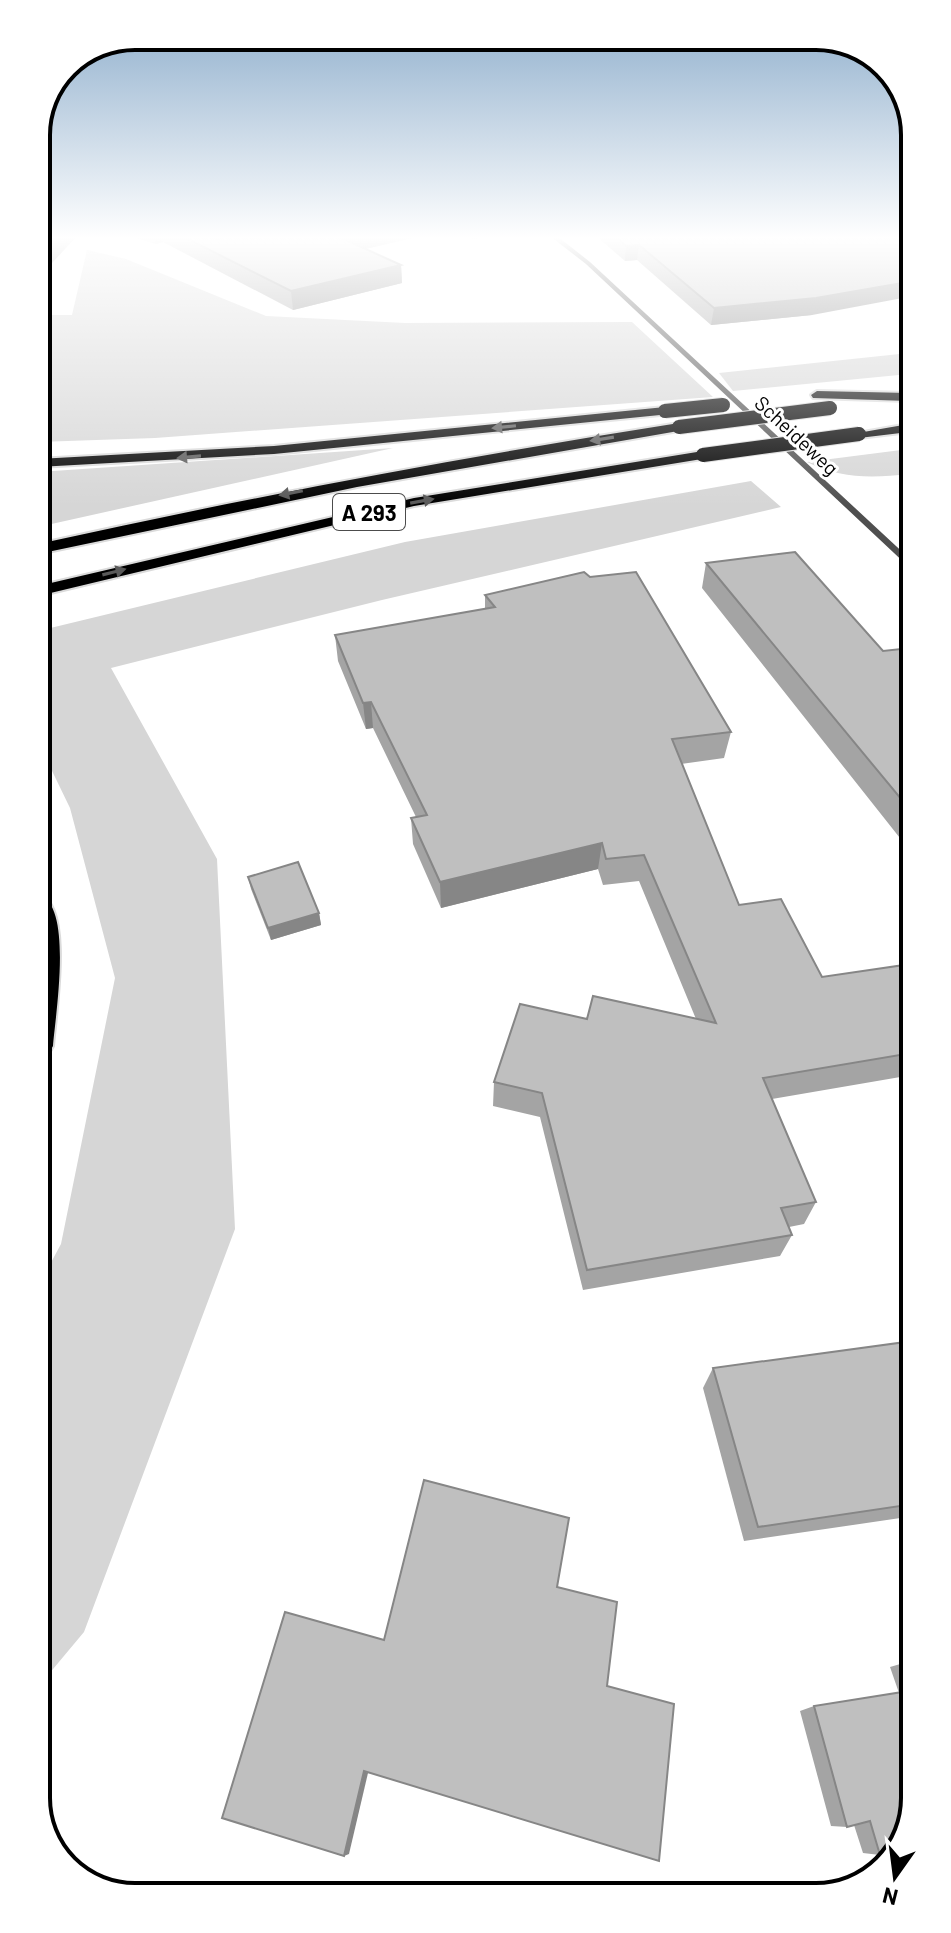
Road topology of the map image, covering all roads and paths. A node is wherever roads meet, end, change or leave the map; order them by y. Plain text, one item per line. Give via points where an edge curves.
1 (655, 326) edge
2 (801, 397) dead end
3 (901, 398) edge
4 (901, 399) edge
5 (756, 401) dead end
6 (901, 429) edge
7 (50, 463) edge
8 (50, 546) edge
9 (901, 557) edge
10 (50, 588) edge

1 - 9 street, Scheideweg
2 - 3 highway
4 -> 8 highway, A 293, bridge via 414,469
5 -> 7 highway, bridge via 287,449
10 -> 6 highway, A 293, bridge via 414,502

